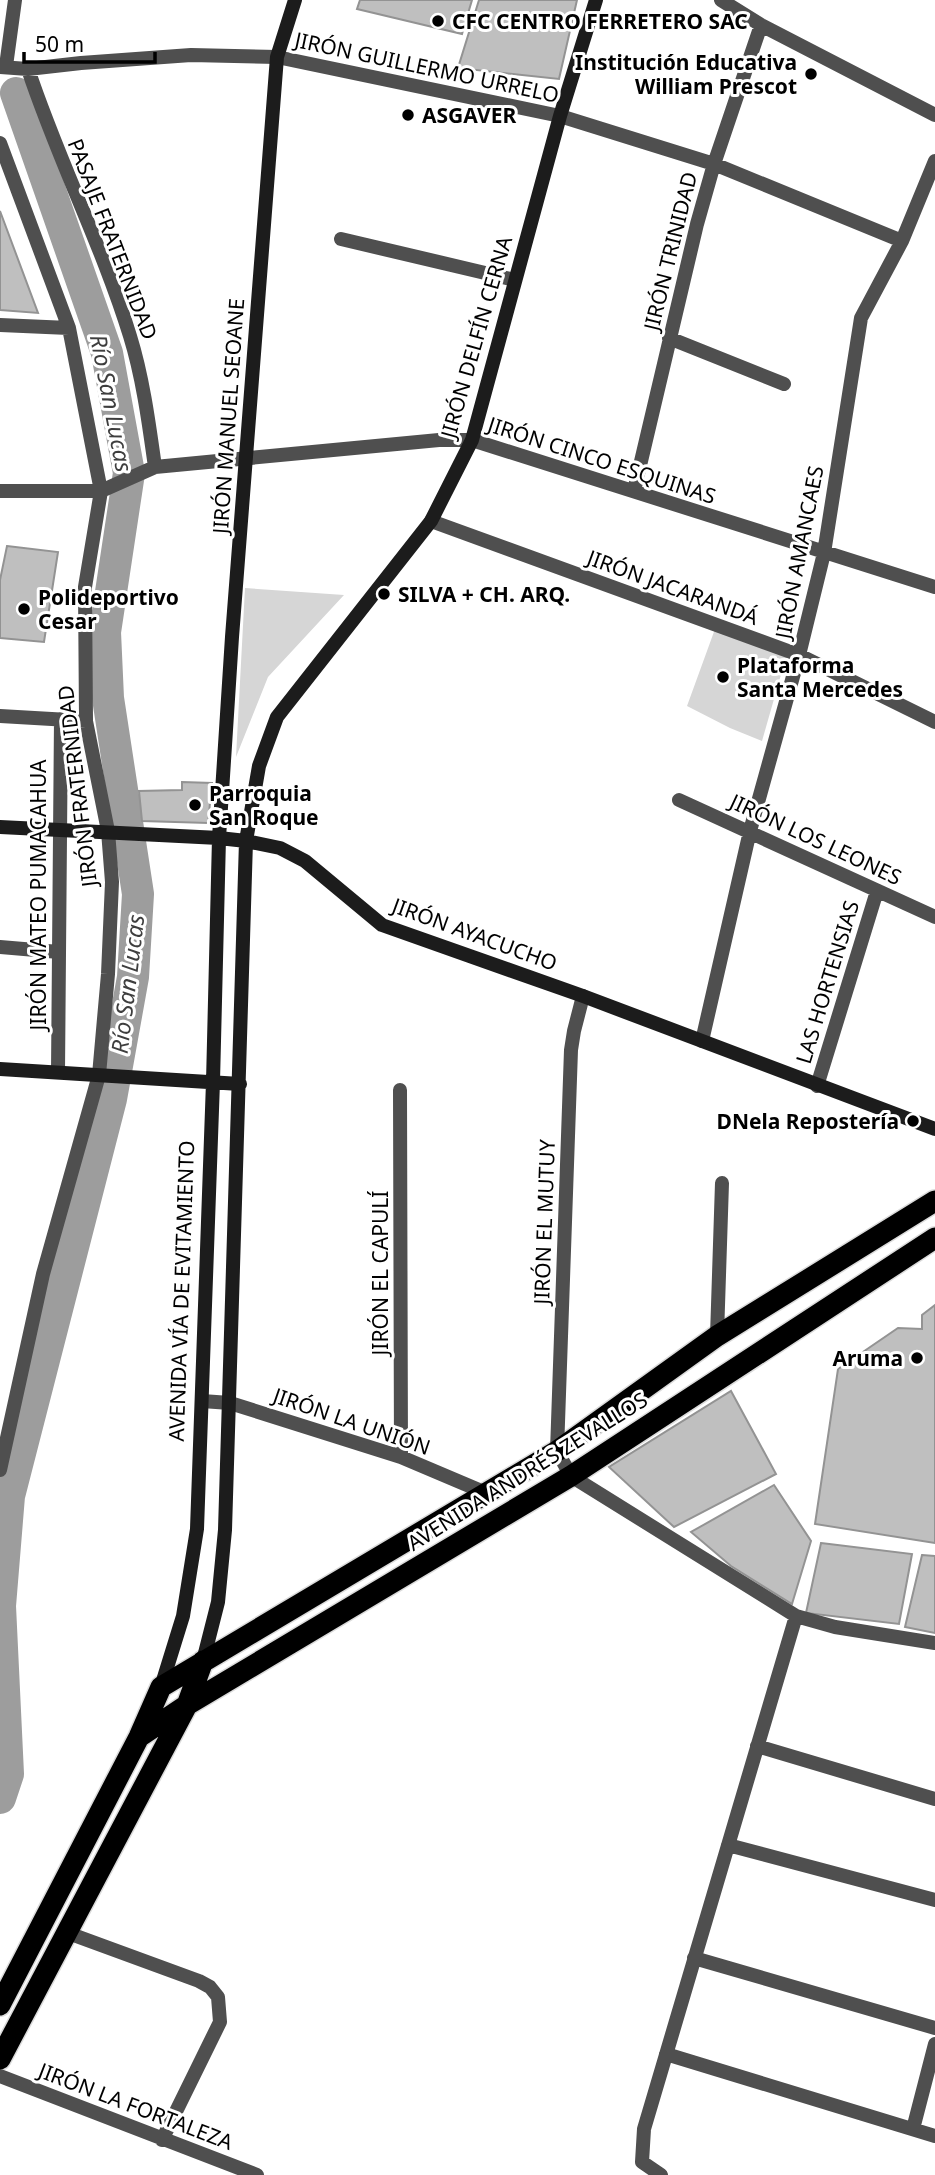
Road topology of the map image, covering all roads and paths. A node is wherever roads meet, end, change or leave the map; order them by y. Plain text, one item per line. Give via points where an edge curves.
1 (15, 0) edge
2 (295, 0) edge
3 (596, 0) edge
4 (721, 0) edge
5 (761, 24) junction
6 (276, 57) junction
7 (3, 67) edge
8 (28, 69) junction
9 (935, 115) edge
10 (560, 116) junction
11 (0, 143) edge
12 (935, 161) edge
13 (714, 164) junction
14 (341, 239) dead end
15 (902, 241) junction
16 (515, 280) junction
17 (0, 325) edge
18 (69, 328) junction
19 (669, 338) junction
20 (784, 384) dead end
21 (472, 440) junction
22 (245, 460) junction
23 (153, 468) junction
24 (0, 491) edge
25 (101, 491) junction
26 (634, 491) junction
27 (431, 521) junction
28 (824, 553) junction
29 (935, 587) edge
30 (799, 655) junction
31 (0, 716) edge
32 (61, 719) junction
33 (86, 721) junction
34 (935, 722) edge
35 (680, 800) dead end
36 (0, 827) edge
37 (59, 829) junction
38 (750, 831) junction
39 (114, 832) junction
40 (219, 838) junction
41 (246, 841) junction
42 (877, 891) junction
43 (935, 917) edge
44 (0, 947) edge
45 (59, 952) junction
46 (583, 996) junction
47 (702, 1041) junction
48 (0, 1069) edge
49 (58, 1072) junction
50 (105, 1075) junction
51 (213, 1082) junction
52 (240, 1084) junction
53 (817, 1086) junction
54 (400, 1090) dead end
55 (935, 1129) edge
56 (722, 1183) dead end
57 (935, 1200) edge
58 (935, 1238) edge
59 (717, 1336) junction
60 (202, 1401) junction
61 (230, 1403) junction
62 (557, 1451) junction
63 (401, 1457) junction
64 (0, 1470) edge
65 (571, 1476) junction
66 (486, 1493) junction
67 (796, 1616) junction
68 (935, 1643) edge
69 (203, 1661) junction
70 (161, 1687) junction
71 (187, 1705) junction
72 (139, 1737) junction
73 (757, 1746) junction
74 (935, 1799) edge
75 (728, 1845) junction
76 (935, 1900) edge
77 (68, 1933) junction
78 (694, 1958) junction
79 (0, 2005) edge
80 (935, 2028) edge
81 (935, 2045) edge
82 (666, 2054) junction
83 (0, 2059) edge
84 (0, 2076) edge
85 (913, 2129) junction
86 (935, 2136) edge
87 (162, 2140) junction
88 (257, 2175) edge
89 (660, 2175) edge

1 - 7 street
2 - 6 street, JIRÓN MANUEL SEOANE
3 - 10 street, JIRÓN DELFÍN CERNA
4 - 5 street
5 - 9 street
5 - 13 street, JIRÓN TRINIDAD
6 - 8 street, JIRÓN GUILLERMO URRELO via 191,55
6 - 10 street, JIRÓN GUILLERMO URRELO
6 - 22 street, JIRÓN MANUEL SEOANE
7 - 8 street, JIRÓN GUILLERMO URRELO
8 - 23 street, PASAJE FRATERNIDAD via 131,338 149,422
10 - 13 street, JIRÓN GUILLERMO URRELO
10 - 16 street, JIRÓN DELFÍN CERNA
11 - 18 street, JIRÓN FRATERNIDAD
12 - 15 street, JIRÓN AMANCAES
13 - 15 street, JIRÓN GUILLERMO URRELO
13 - 19 street, JIRÓN TRINIDAD
14 - 16 street
15 - 28 street, JIRÓN AMANCAES via 861,318
16 - 21 street, JIRÓN DELFÍN CERNA
17 - 18 street
18 - 25 street, JIRÓN FRATERNIDAD
19 - 20 street
19 - 26 street, JIRÓN TRINIDAD
21 - 22 street, JIRÓN CINCO ESQUINAS
21 - 26 street, JIRÓN CINCO ESQUINAS
21 - 27 street, JIRÓN DELFÍN CERNA
22 - 23 street, JIRÓN CINCO ESQUINAS
22 - 40 street, JIRÓN MANUEL SEOANE
23 - 25 street, JIRÓN CINCO ESQUINAS
24 - 25 street, JIRÓN CINCO ESQUINAS
25 - 33 street, JIRÓN FRATERNIDAD via 85,587
26 - 28 street, JIRÓN CINCO ESQUINAS
27 - 30 street, JIRÓN JACARANDÁ
27 - 41 street, JIRÓN DELFÍN CERNA via 277,717 259,766
28 - 29 street, JIRÓN CINCO ESQUINAS
28 - 30 street, JIRÓN AMANCAES
30 - 34 street, JIRÓN JACARANDÁ
30 - 38 street, JIRÓN AMANCAES
31 - 32 street
32 - 33 street
32 - 37 street, JIRÓN MATEO PUMACAHUA
33 - 39 street, JIRÓN FRATERNIDAD
35 - 38 street, JIRÓN LOS LEONES
36 - 37 street, JIRÓN AYACUCHO
37 - 39 street, JIRÓN AYACUCHO
37 - 45 street, JIRÓN MATEO PUMACAHUA
38 - 42 street, JIRÓN LOS LEONES
38 - 47 street, JIRÓN AMANCAES
39 - 40 street, JIRÓN AYACUCHO
39 - 50 street, JIRÓN FRATERNIDAD
40 - 41 street, JIRÓN AYACUCHO
40 - 51 street, AVENIDA VÍA DE EVITAMIENTO
41 - 46 street, JIRÓN AYACUCHO via 280,848 305,861 382,925
41 - 52 street
42 - 43 street, JIRÓN LOS LEONES
42 - 53 street, LAS HORTENSIAS
44 - 45 street
45 - 49 street, JIRÓN MATEO PUMACAHUA
46 - 47 street, JIRÓN AYACUCHO
46 - 62 street, JIRÓN EL MUTUY via 571,1050
47 - 53 street, JIRÓN AYACUCHO
48 - 49 street
49 - 50 street
50 - 51 street
50 - 64 street, JIRÓN FRATERNIDAD via 43,1274
51 - 52 street
51 - 60 street, AVENIDA VÍA DE EVITAMIENTO
52 - 61 street
53 - 55 street, JIRÓN AYACUCHO
54 - 63 street, JIRÓN EL CAPULÍ
56 - 59 street
57 - 59 highway, AVENIDA ANDRÉS ZEVALLOS
58 - 65 highway, AVENIDA ANDRÉS ZEVALLOS
59 - 62 highway, AVENIDA ANDRÉS ZEVALLOS
60 - 61 street, JIRÓN LA UNIÓN
60 - 70 street, AVENIDA VÍA DE EVITAMIENTO via 197,1529 183,1616
61 - 63 street, JIRÓN LA UNIÓN
61 - 69 street via 218,1602
62 - 65 street
62 - 66 highway, AVENIDA ANDRÉS ZEVALLOS
63 - 66 street, JIRÓN LA UNIÓN
65 - 67 street
65 - 71 highway, AVENIDA ANDRÉS ZEVALLOS
66 - 69 highway, AVENIDA ANDRÉS ZEVALLOS
67 - 68 street
67 - 73 street
69 - 70 highway, AVENIDA ANDRÉS ZEVALLOS
69 - 71 highway
70 - 72 highway, AVENIDA VÍA DE EVITAMIENTO
71 - 72 highway, AVENIDA ANDRÉS ZEVALLOS
71 - 77 highway
72 - 79 highway, AVENIDA VÍA DE EVITAMIENTO
73 - 74 street
73 - 75 street
75 - 76 street
75 - 78 street
77 - 83 highway
77 - 87 street via 200,1981 218,1997 220,2022
78 - 80 street
78 - 82 street
81 - 85 street
82 - 85 street
82 - 89 street via 643,2129 642,2162
84 - 87 street, JIRÓN LA FORTALEZA
85 - 86 street
87 - 88 street, JIRÓN LA FORTALEZA

